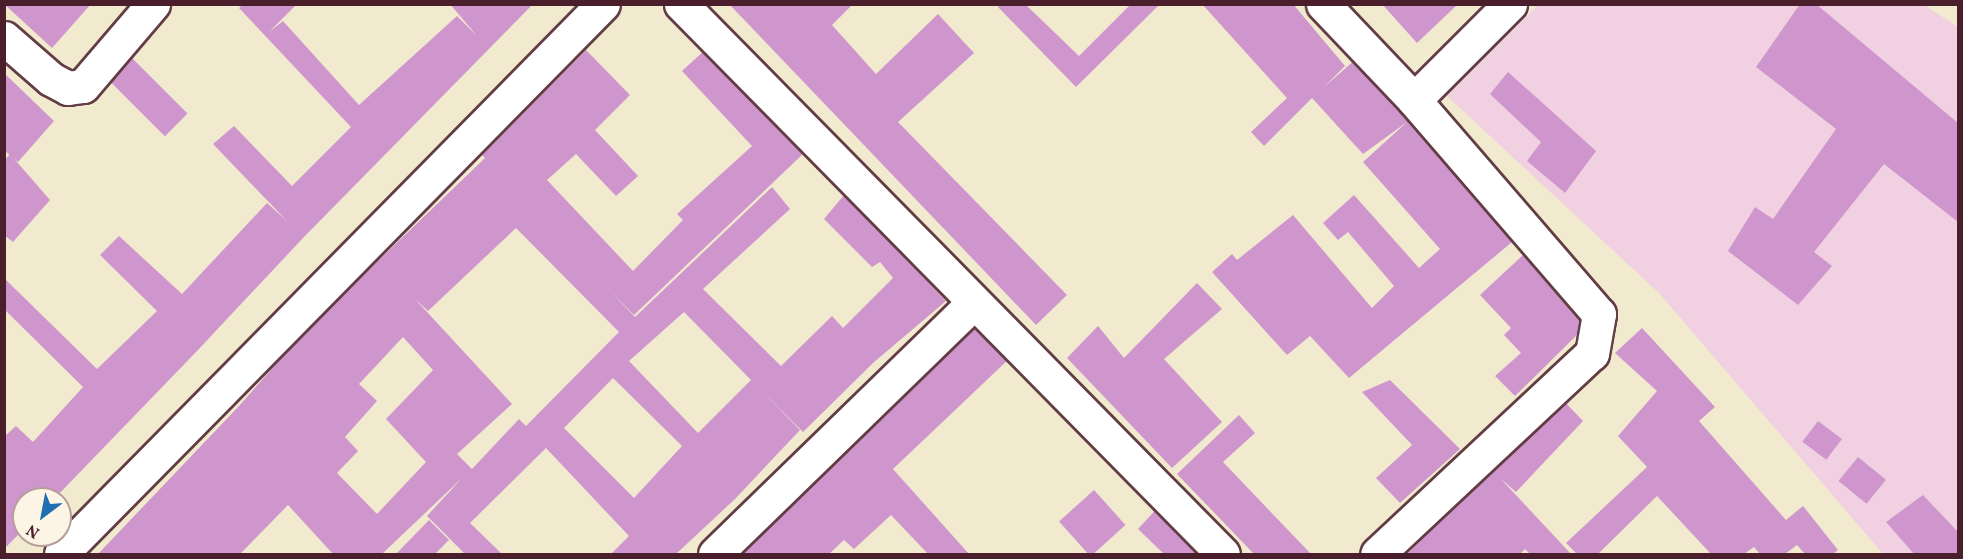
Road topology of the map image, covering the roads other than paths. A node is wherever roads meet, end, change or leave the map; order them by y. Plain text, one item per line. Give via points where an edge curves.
1 (153, 4) edge
2 (603, 4) edge
3 (681, 4) edge
4 (1323, 4) edge
5 (1510, 4) edge
6 (4, 38) edge
7 (1414, 100) junction
8 (974, 302) junction
9 (61, 555) edge
10 (715, 555) edge
11 (1223, 555) edge
12 (1377, 555) edge

1 - 6 street via 83,86 68,88 51,79
2 - 9 street
3 - 8 street
4 - 7 street
5 - 7 street
7 - 12 street via 1599,314 1592,353
8 - 10 street
8 - 11 street

